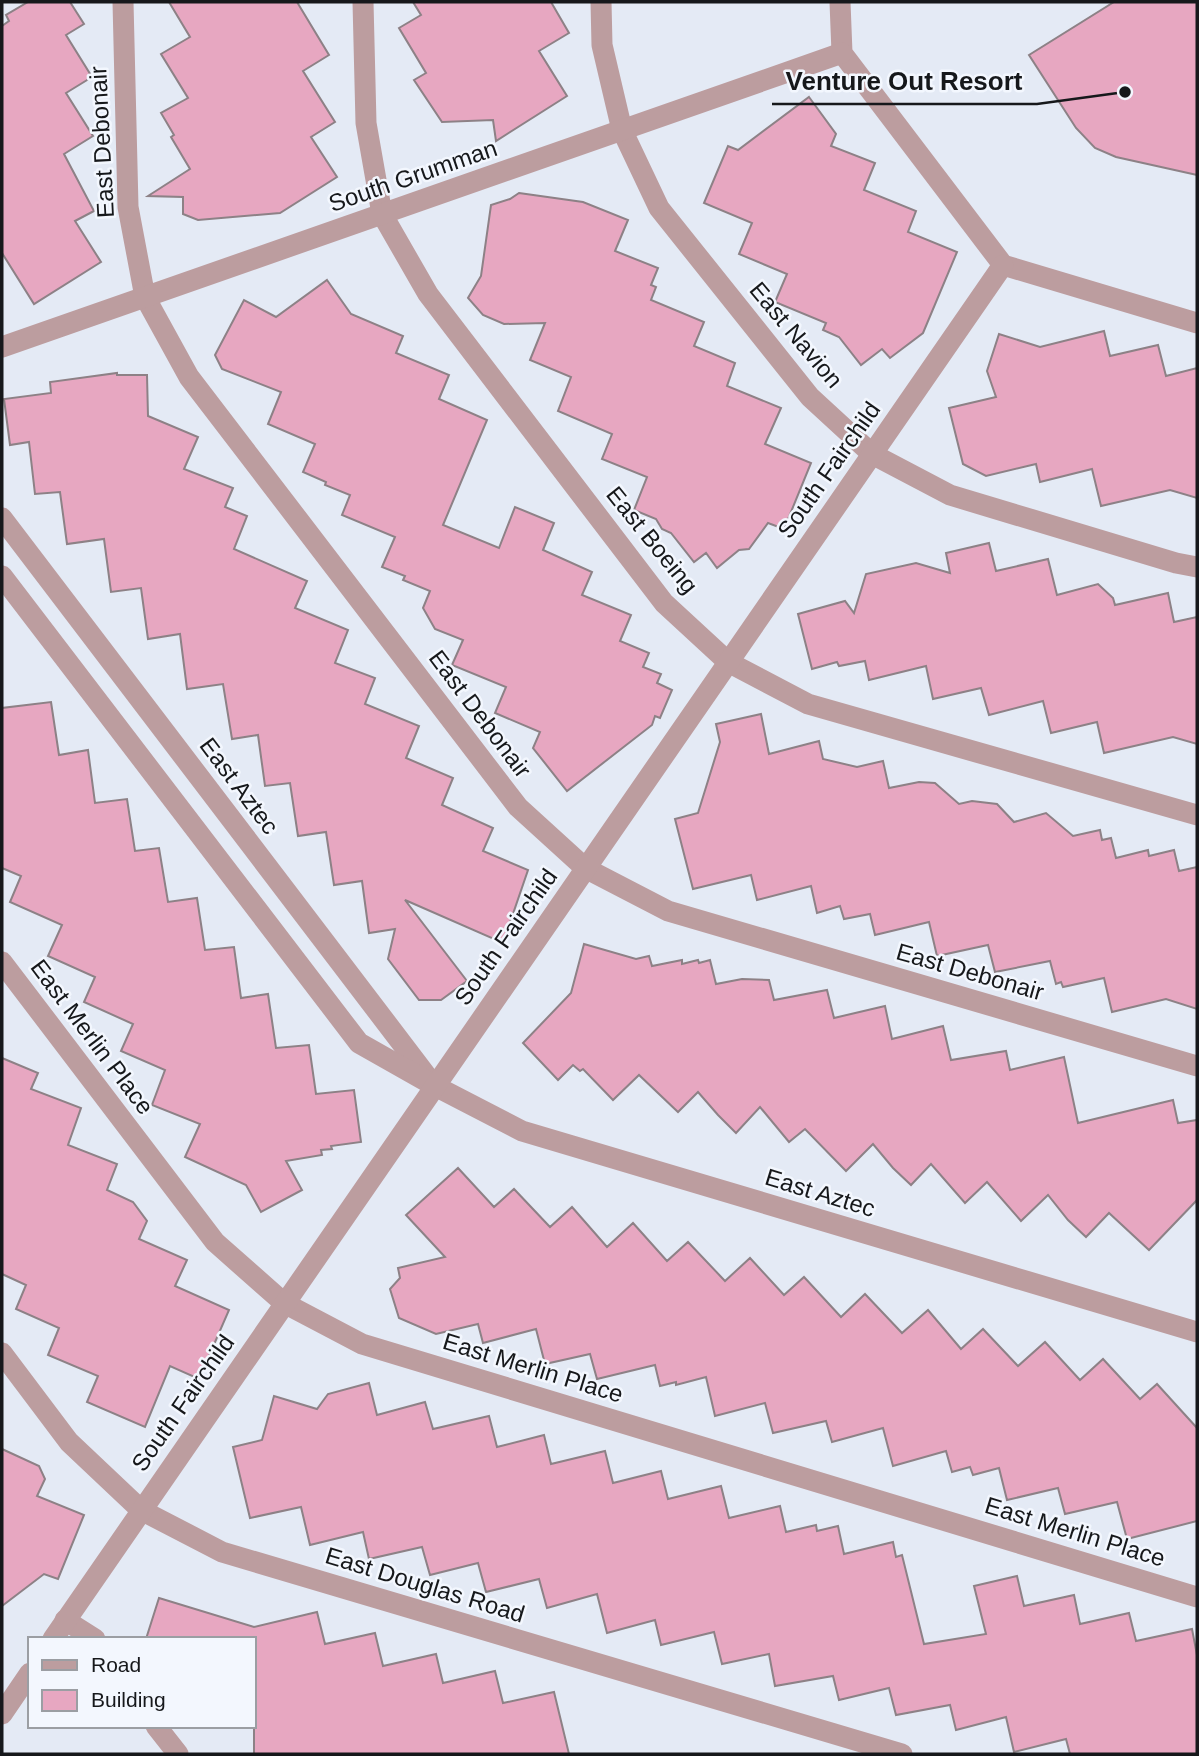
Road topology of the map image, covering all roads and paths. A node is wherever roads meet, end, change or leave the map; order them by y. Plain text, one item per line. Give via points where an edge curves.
1 (123, 2) edge
2 (363, 2) edge
3 (601, 2) edge
4 (840, 2) edge
5 (842, 53) junction
6 (622, 130) junction
7 (382, 214) junction
8 (1003, 265) junction
9 (145, 297) junction
10 (1197, 323) edge
11 (2, 347) edge
12 (872, 454) junction
13 (2, 518) edge
14 (1197, 566) edge
15 (2, 576) edge
16 (728, 662) junction
17 (1197, 815) edge
18 (585, 868) junction
19 (2, 962) edge
20 (1197, 1066) edge
21 (435, 1086) junction
22 (284, 1303) junction
23 (1197, 1332) edge
24 (2, 1353) edge
25 (141, 1510) junction
26 (1197, 1597) edge
27 (65, 1620) junction
28 (54, 1637) edge
29 (92, 1637) edge
30 (17, 1680) edge
31 (2, 1714) edge
32 (158, 1728) edge
33 (178, 1754) edge
34 (902, 1754) edge

1 - 9 lane, East Debonair via 128,207
2 - 7 lane, East Boeing via 366,123
3 - 6 lane, East Navion via 602,45
4 - 5 lane
5 - 6 lane, South Grumman
5 - 8 lane
6 - 7 lane, South Grumman
6 - 12 lane, East Navion via 659,208 810,397
7 - 9 lane, South Grumman
7 - 16 lane, East Boeing via 428,294 664,603
8 - 10 lane
8 - 12 lane, South Fairchild
9 - 11 lane, South Grumman
9 - 18 lane, East Debonair via 189,377 518,807
12 - 14 lane, East Navion via 950,495
12 - 16 lane, South Fairchild
13 - 21 lane, East Aztec
15 - 21 lane, East Aztec via 359,1043
16 - 17 lane, East Boeing via 808,704
16 - 18 lane, South Fairchild
18 - 20 lane, East Debonair via 668,911
18 - 21 lane, South Fairchild
19 - 22 lane, East Merlin Place via 215,1242
21 - 22 lane, South Fairchild
21 - 23 lane, East Aztec via 522,1131
22 - 25 lane, South Fairchild
22 - 26 lane, East Merlin Place via 362,1344
24 - 25 lane, East Douglas Road via 69,1441
25 - 27 lane, South Fairchild
25 - 34 lane, East Douglas Road via 222,1552
27 - 28 lane, South Fairchild
27 - 29 lane
30 - 31 lane
32 - 33 lane

